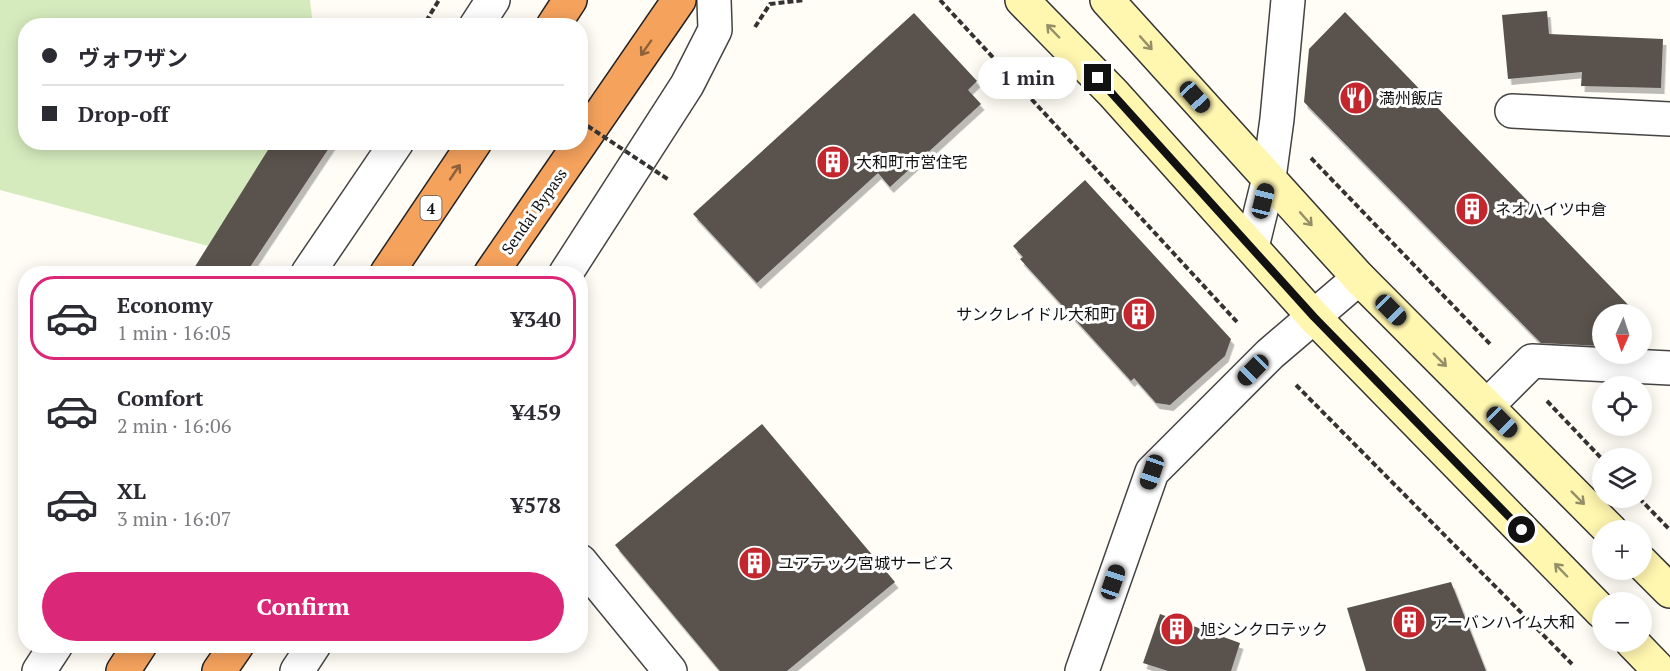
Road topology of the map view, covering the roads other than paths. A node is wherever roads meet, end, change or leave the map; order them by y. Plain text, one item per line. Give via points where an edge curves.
1 (493, 0) edge
2 (570, 0) edge
3 (679, 0) edge
4 (714, 0) edge
5 (1022, 0) edge
6 (1107, 0) edge
7 (1288, 0) edge
8 (481, 18) edge
9 (558, 18) edge
10 (1512, 111) dead end
11 (1670, 119) edge
12 (588, 132) edge
13 (392, 150) edge
14 (470, 150) edge
15 (576, 150) edge
16 (1269, 178) junction
17 (1252, 247) junction
18 (313, 266) edge
19 (392, 266) edge
20 (496, 266) edge
21 (571, 266) edge
22 (1359, 278) junction
23 (1314, 317) junction
24 (1670, 368) edge
25 (1487, 406) junction
26 (1600, 520) edge
27 (588, 571) edge
28 (1652, 573) edge
29 (1670, 591) edge
30 (1592, 602) edge
31 (51, 653) edge
32 (135, 653) edge
33 (231, 653) edge
34 (309, 653) edge
35 (39, 671) edge
36 (123, 671) edge
37 (219, 671) edge
38 (297, 671) edge
39 (670, 671) edge
40 (1082, 671) edge

1 - 8 street
2 - 9 highway
3 -> 12 highway, Sendai Bypass
4 - 21 street via 715,30 687,85
17 -> 5 street via 1113,93
6 -> 16 street
7 - 16 street
10 - 11 street
13 - 18 street
19 -> 14 highway, 4
15 -> 20 highway, Sendai Bypass
16 - 17 street
16 -> 22 street
17 - 23 street
22 - 23 street
22 -> 25 street
30 -> 23 street
23 - 40 street via 1270,354 1152,472
24 - 25 street via 1532,361
25 -> 26 street
27 - 39 street
28 - 29 street
31 - 35 street
32 - 36 highway
33 - 37 highway
34 - 38 street

